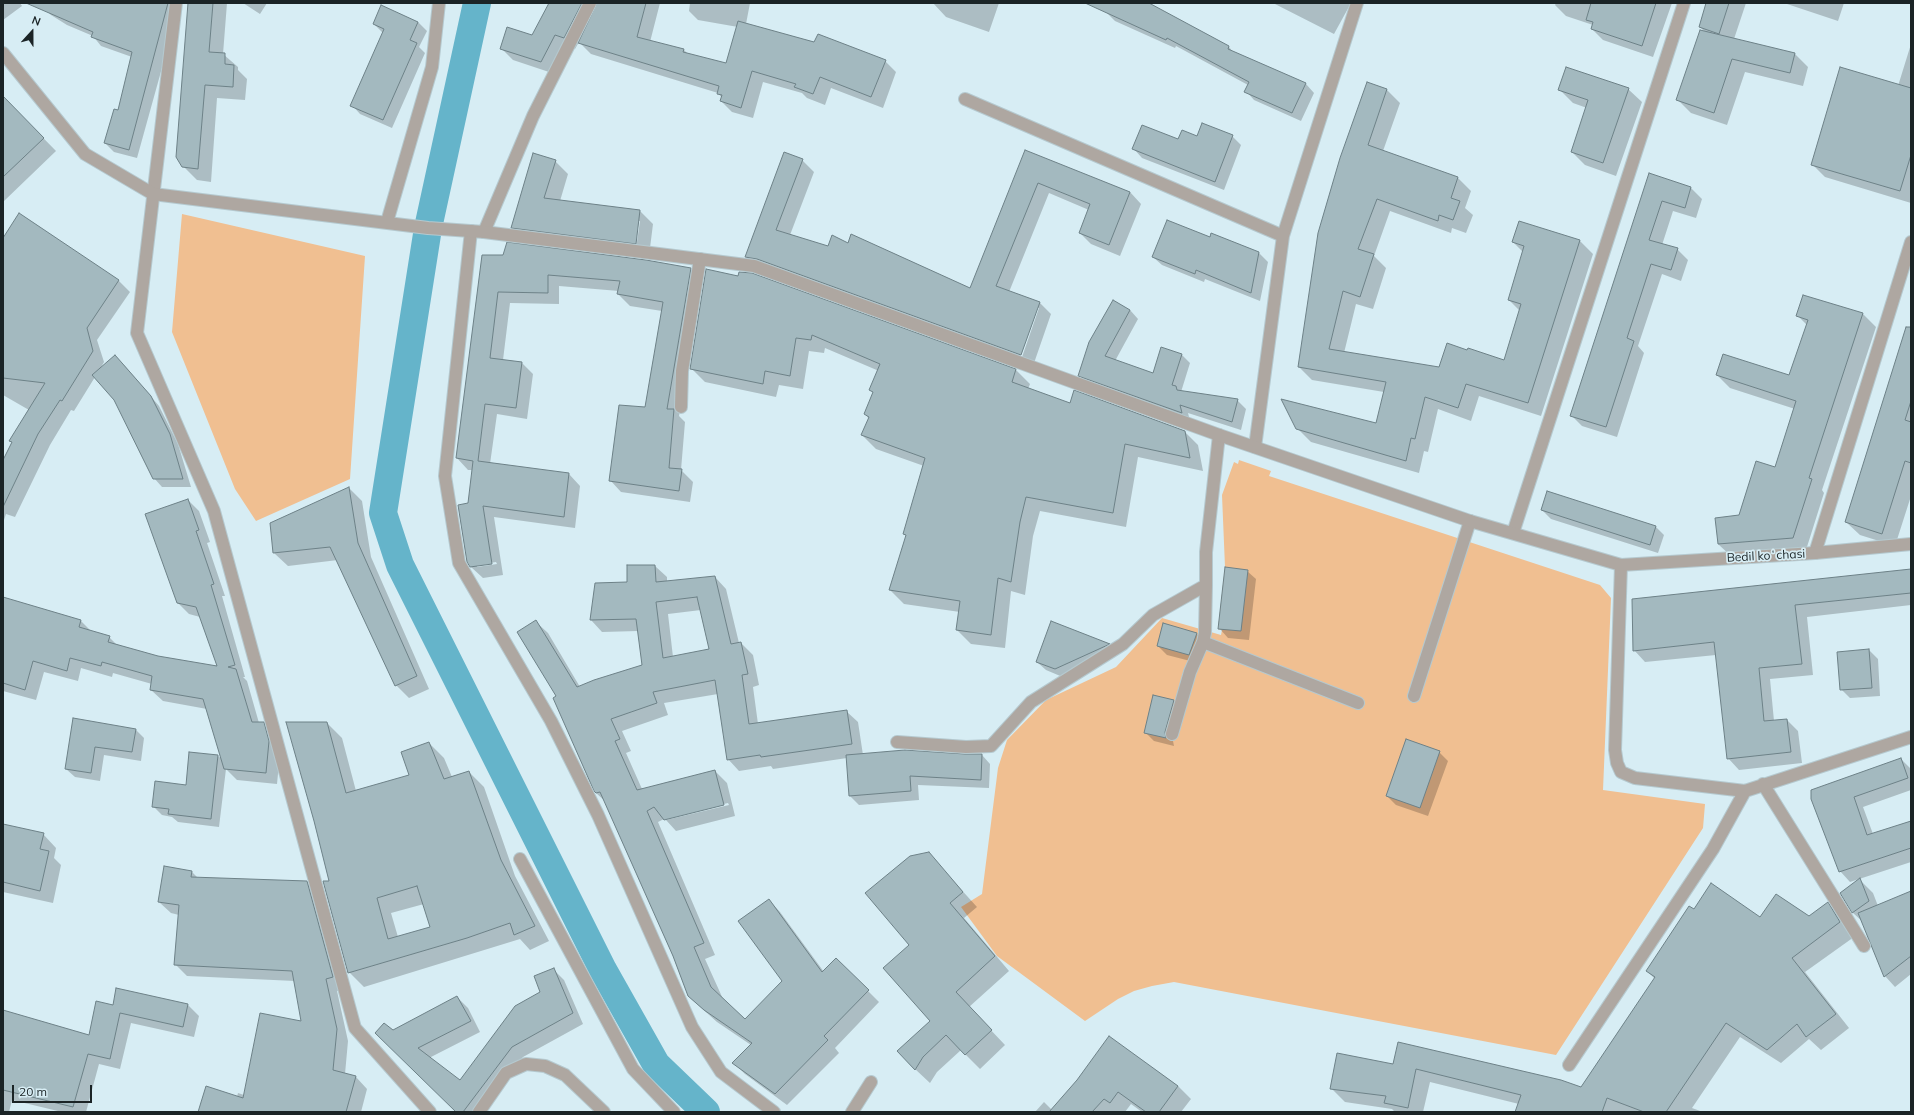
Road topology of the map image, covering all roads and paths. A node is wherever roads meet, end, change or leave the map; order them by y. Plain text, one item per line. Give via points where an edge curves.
1 (176, 3) edge
2 (439, 3) edge
3 (590, 3) edge
4 (1357, 3) edge
5 (1684, 3) edge
6 (3, 53) edge
7 (965, 99) dead end
8 (153, 194) junction
9 (387, 222) junction
10 (471, 231) junction
11 (484, 232) junction
12 (1283, 236) junction
13 (1911, 242) edge
14 (700, 259) junction
15 (681, 407) dead end
16 (1219, 435) junction
17 (1255, 447) junction
18 (1470, 521) junction
19 (1513, 533) junction
20 (1911, 544) edge
21 (1815, 553) junction
22 (1622, 565) junction
23 (1206, 585) junction
24 (1203, 642) junction
25 (1414, 696) dead end
26 (1358, 703) dead end
27 (1172, 734) dead end
28 (1911, 737) edge
29 (898, 742) dead end
30 (1763, 784) junction
31 (1745, 791) junction
32 (520, 859) dead end
33 (1864, 946) dead end
34 (1569, 1065) dead end
35 (871, 1082) dead end
36 (430, 1112) edge
37 (479, 1112) edge
38 (604, 1112) edge
39 (674, 1112) edge
40 (774, 1112) edge
41 (852, 1112) edge

1 - 8 street
2 - 9 street via 432,67
3 - 11 street via 533,116
4 - 12 street
5 - 19 street
6 - 8 street via 85,154
7 - 12 street
8 - 9 street, Bedil koʻchasi
8 - 36 street via 137,333 214,511 355,1028
9 - 10 street, Bedil koʻchasi
10 - 11 street, Bedil koʻchasi
10 - 40 street via 445,476 459,563 551,721 598,815 692,1027 721,1072
11 - 14 street, Bedil koʻchasi
12 - 17 street
13 - 21 street
14 - 15 street via 682,371
14 - 16 street, Bedil koʻchasi via 754,266
16 - 17 street, Bedil koʻchasi
16 - 23 street via 1206,552
17 - 18 street, Bedil koʻchasi
18 - 19 street, Bedil koʻchasi
18 - 25 street
19 - 22 street, Bedil koʻchasi
20 - 21 street, Bedil koʻchasi
21 - 22 street, Bedil koʻchasi
22 - 31 street via 1615,750 1619,768 1634,778
23 - 24 street
23 - 29 street via 1153,615 1123,644 1031,702 991,746 966,747
24 - 26 street
24 - 27 street via 1190,672
28 - 30 street
30 - 31 street
30 - 33 street
31 - 34 street via 1713,849
32 - 39 street via 633,1069
35 - 41 street
37 - 38 street via 506,1073 526,1064 545,1066 565,1075

